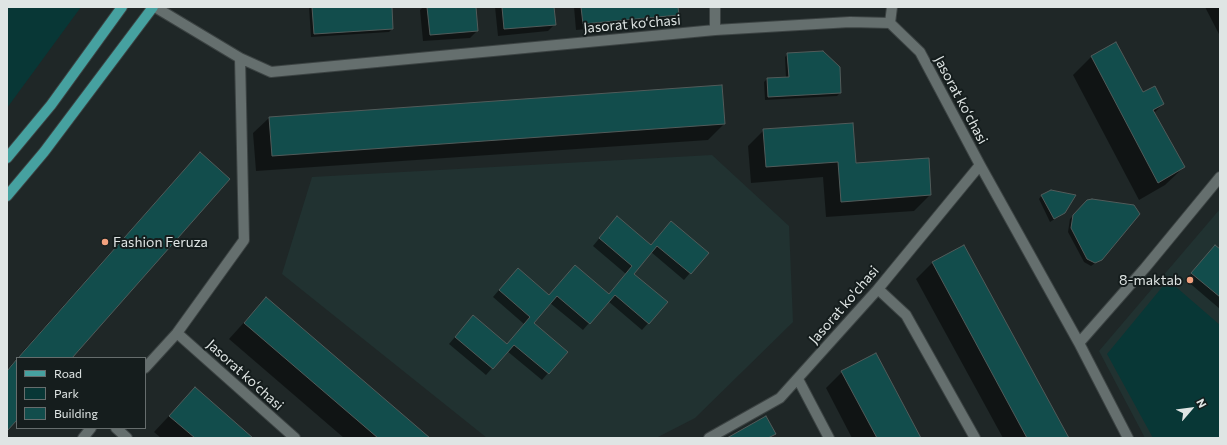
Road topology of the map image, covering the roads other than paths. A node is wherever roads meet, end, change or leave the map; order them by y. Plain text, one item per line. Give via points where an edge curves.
1 (122, 7) edge
2 (154, 7) edge
3 (715, 7) edge
4 (892, 7) edge
5 (890, 23) junction
6 (715, 30) junction
7 (240, 58) junction
8 (7, 158) edge
9 (980, 166) junction
10 (1220, 178) edge
11 (7, 196) edge
12 (878, 289) junction
13 (177, 333) junction
14 (1079, 343) junction
15 (146, 367) edge
16 (798, 379) junction
17 (90, 429) edge
18 (117, 429) edge
19 (83, 438) edge
20 (127, 438) edge
21 (295, 438) edge
22 (709, 438) edge
23 (829, 438) edge
24 (975, 438) edge
25 (1128, 438) edge

1 - 8 main road via 51,105
2 - 7 street, Jasorat ko‘chasi
2 - 11 main road via 44,152
3 - 6 street
4 - 5 street
5 - 6 street, Jasorat ko‘chasi via 850,22
5 - 9 street, Jasorat ko‘chasi via 920,52
6 - 7 street, Jasorat ko‘chasi via 271,72
7 - 13 street via 244,240
9 - 12 street, Jasorat ko'chasi
9 - 14 street, Jasorat ko‘chasi
10 - 14 street
12 - 16 street, Jasorat ko'chasi
12 - 24 street via 906,315
13 - 15 street
13 - 21 street, Jasorat ko‘chasi
14 - 25 street, Jasorat ko‘chasi
16 - 22 street, Jasorat ko'chasi via 780,398
16 - 23 street
17 - 19 street
18 - 20 street

